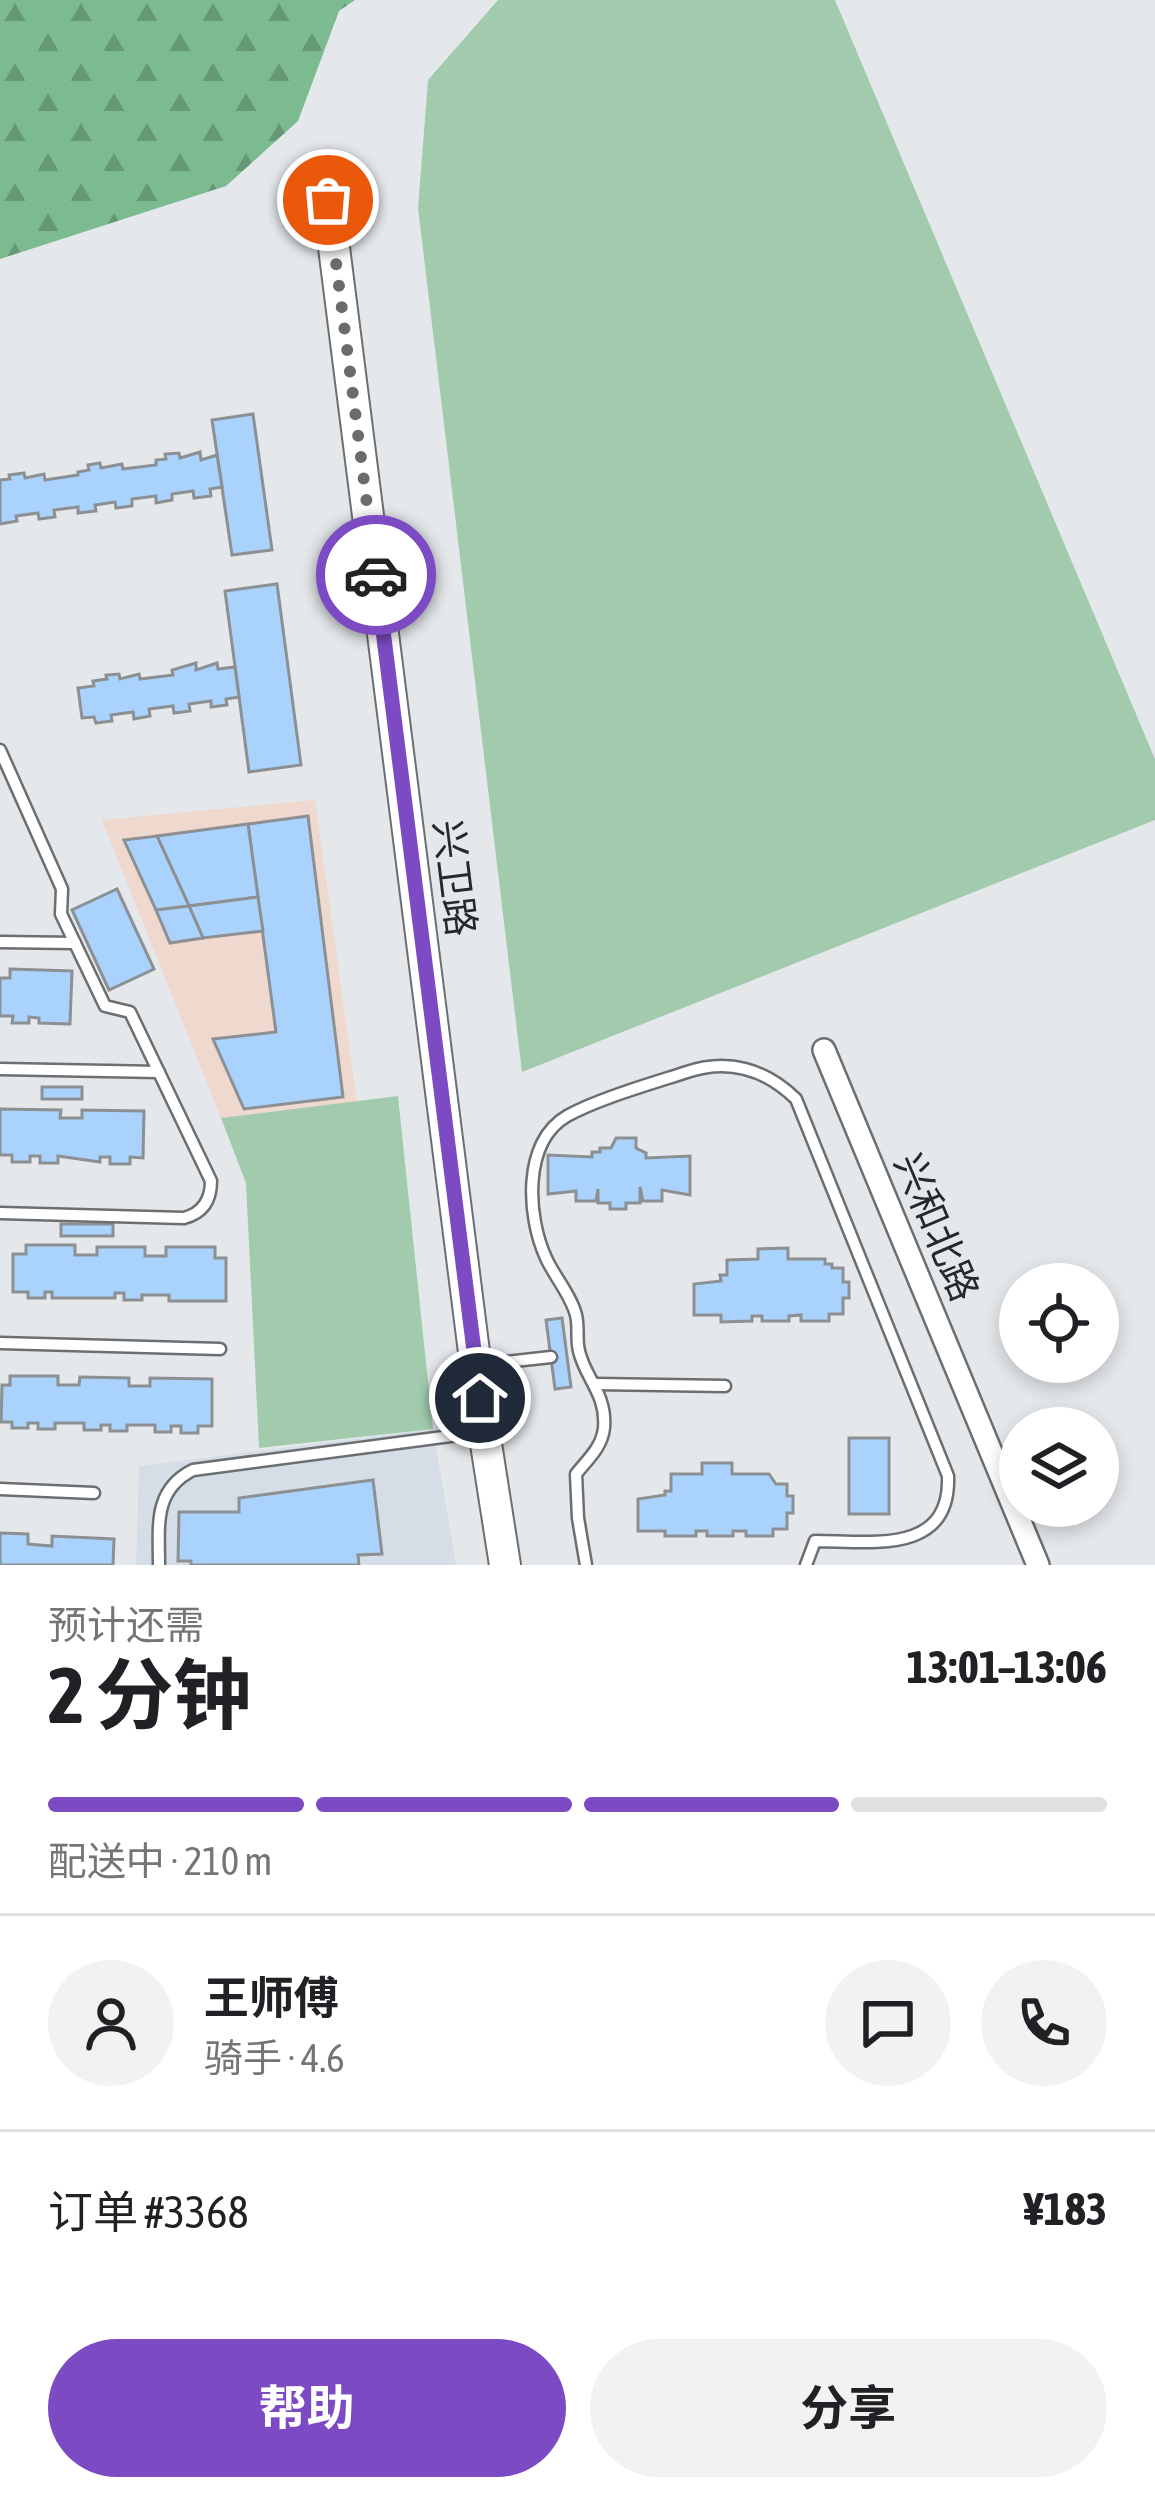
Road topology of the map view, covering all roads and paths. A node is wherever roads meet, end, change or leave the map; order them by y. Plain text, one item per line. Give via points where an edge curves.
1 (328, 200) dead end
2 (0, 749) edge
3 (0, 942) edge
4 (75, 944) junction
5 (824, 1050) dead end
6 (0, 1069) edge
7 (159, 1072) junction
8 (0, 1213) edge
9 (0, 1343) edge
10 (220, 1349) dead end
11 (551, 1357) dead end
12 (476, 1366) junction
13 (596, 1384) junction
14 (724, 1386) dead end
15 (484, 1431) junction
16 (0, 1489) edge
17 (94, 1493) dead end
18 (159, 1565) edge
19 (505, 1565) edge
20 (586, 1565) edge
21 (806, 1565) edge
22 (1038, 1565) edge

1 - 12 street, 兴卫路
2 - 4 lane via 62,889 61,914
3 - 4 lane
4 - 7 lane via 105,1006 130,1012
5 - 22 street, 兴和北路
6 - 7 lane
7 - 8 lane via 211,1181 202,1209 184,1218
9 - 10 lane
11 - 12 lane
12 - 15 street, 兴卫路
13 - 14 lane
13 - 20 lane via 601,1444 576,1474
13 - 21 lane via 573,1355 576,1312 543,1253 532,1189 543,1139 567,1116 701,1067 752,1070 783,1087 796,1099 948,1476 941,1514 922,1533 896,1541 815,1541
15 - 18 lane via 193,1470 164,1495
15 - 19 street, 兴卫路
16 - 17 lane

